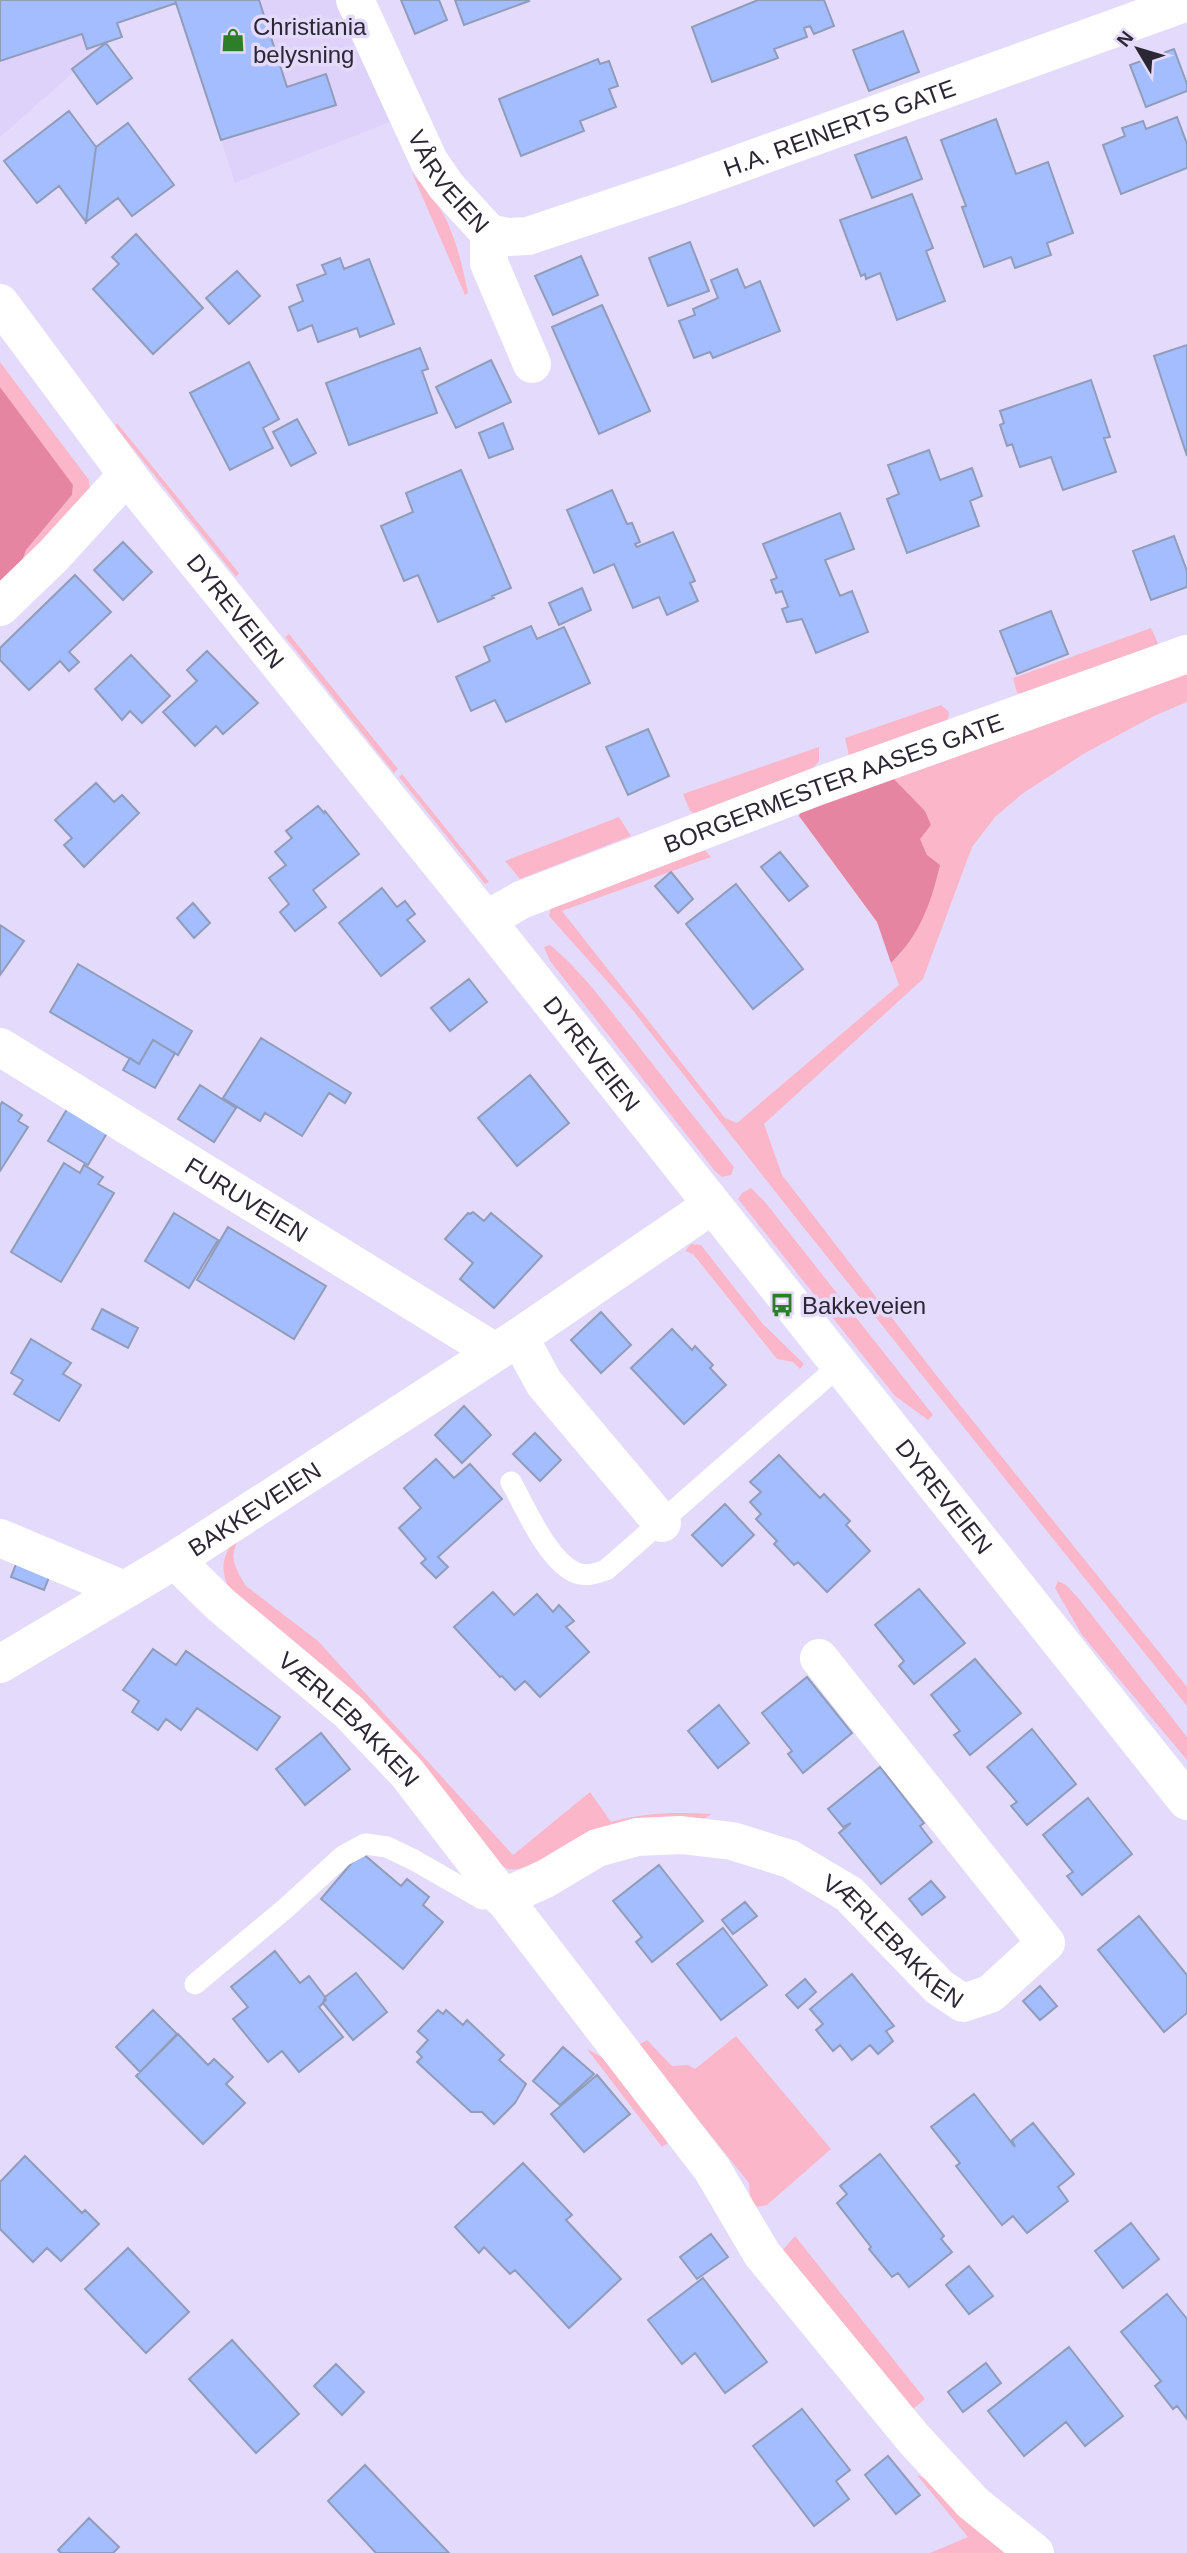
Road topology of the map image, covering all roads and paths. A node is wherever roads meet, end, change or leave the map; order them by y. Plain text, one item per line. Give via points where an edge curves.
1 (355, 0) edge
2 (1187, 2) edge
3 (489, 233) junction
4 (0, 303) edge
5 (532, 364) dead end
6 (127, 475) junction
7 (0, 607) edge
8 (1187, 654) edge
9 (486, 920) junction
10 (0, 1046) edge
11 (712, 1205) junction
12 (507, 1344) junction
13 (840, 1365) junction
14 (511, 1482) dead end
15 (662, 1523) junction
16 (0, 1538) edge
17 (175, 1560) junction
18 (124, 1590) junction
19 (819, 1658) dead end
20 (0, 1664) edge
21 (1187, 1801) edge
22 (502, 1898) junction
23 (195, 1984) dead end
24 (1035, 2553) edge

1 - 3 street, VÅRVEIEN via 429,161
2 - 3 street, H.A. REINERTS GATE via 528,236
3 - 5 street, VÅRVEIEN via 489,263
4 - 6 street, DYREVEIEN
6 - 7 street
6 - 9 street, DYREVEIEN
8 - 9 street, BORGERMESTER AASES GATE via 816,787 521,900
9 - 11 street, DYREVEIEN
10 - 12 street, FURUVEIEN
11 - 12 street, BAKKEVEIEN
11 - 13 street, DYREVEIEN
12 - 15 street
12 - 17 street, BAKKEVEIEN
13 - 15 lane
13 - 21 street, DYREVEIEN
14 - 15 lane via 544,1541 573,1572 592,1575 606,1570
16 - 18 street
17 - 18 street, BAKKEVEIEN
17 - 22 street, VÆRLEBAKKEN via 221,1605 349,1712 407,1773
18 - 20 street, BAKKEVEIEN
19 - 22 street, VÆRLEBAKKEN via 1046,1943 990,1994 962,2003 939,1987 849,1894 790,1859 732,1841 681,1835 637,1837 597,1848
22 - 23 lane via 481,1899 387,1847 365,1844 343,1856
22 - 24 street, VÆRLEBAKKEN via 712,2169 762,2254 913,2438 973,2503

